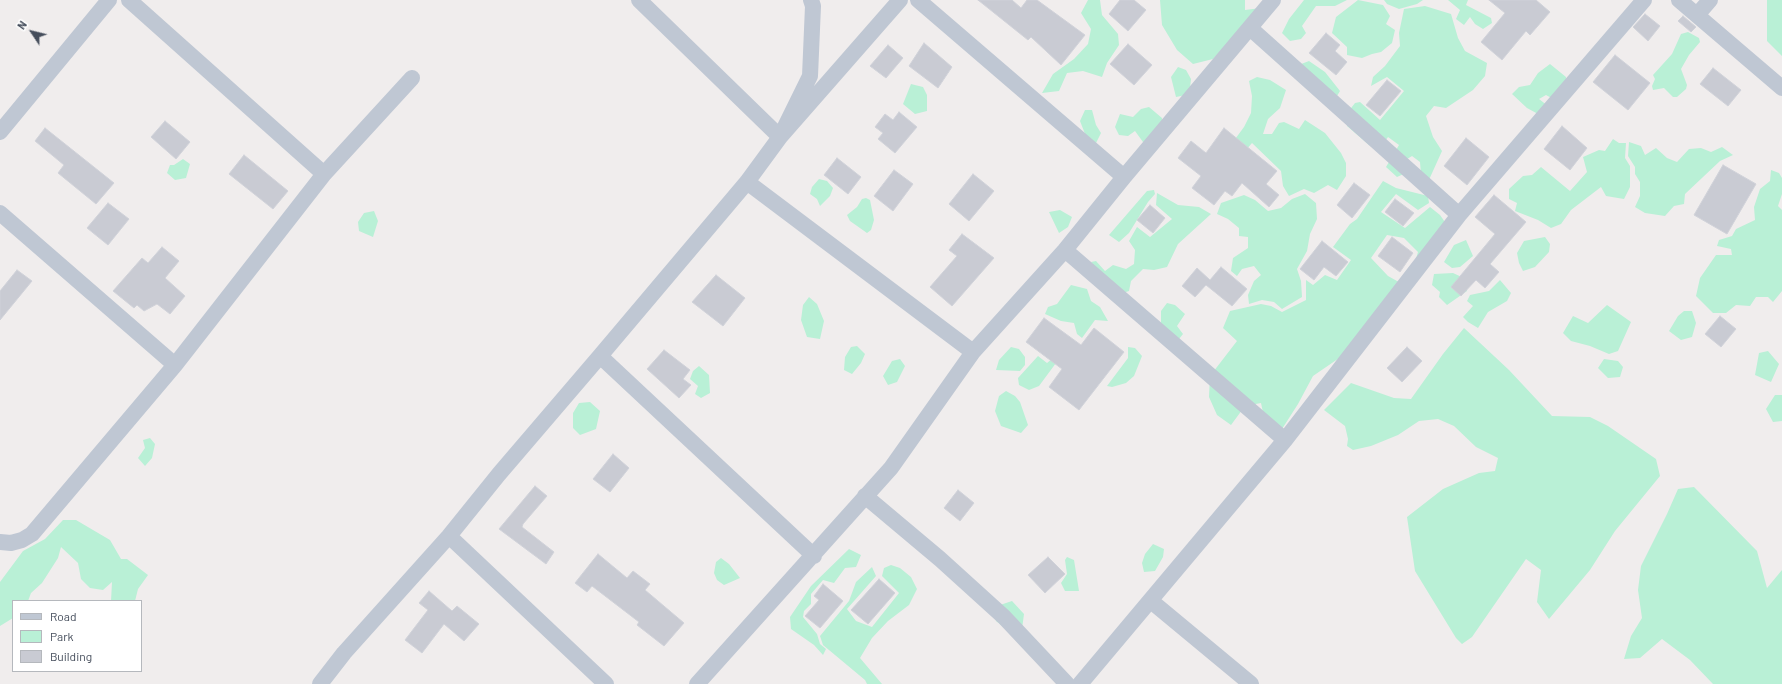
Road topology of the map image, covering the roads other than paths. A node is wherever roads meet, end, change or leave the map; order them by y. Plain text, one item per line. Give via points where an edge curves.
1 (109, 0) edge
2 (129, 0) edge
3 (639, 0) edge
4 (811, 0) edge
5 (918, 0) edge
6 (1273, 0) edge
7 (1644, 0) edge
8 (1679, 0) edge
9 (1710, 0) edge
10 (894, 1) edge
11 (1697, 15) junction
12 (1250, 28) junction
13 (412, 78) dead end
14 (1782, 88) edge
15 (0, 132) edge
16 (780, 137) junction
17 (324, 174) junction
18 (1124, 177) junction
19 (746, 182) junction
20 (0, 213) edge
21 (1460, 214) junction
22 (1065, 250) junction
23 (973, 352) junction
24 (600, 356) junction
25 (175, 365) junction
26 (1285, 440) junction
27 (865, 496) junction
28 (449, 536) junction
29 (0, 542) edge
30 (814, 556) junction
31 (1151, 601) junction
32 (320, 684) edge
33 (606, 684) edge
34 (697, 684) edge
35 (1066, 684) edge
36 (1080, 684) edge
37 (1251, 684) edge

1 - 15 street
2 - 17 street
3 - 16 street
4 - 16 street via 813,6 810,76
5 - 18 street
6 - 12 street
7 - 21 street
8 - 11 street
9 - 11 street
10 - 16 street
11 - 14 street
12 - 18 street
12 - 21 street
13 - 17 street
16 - 19 street
17 - 25 street
18 - 22 street
19 - 23 street
19 - 24 street
20 - 25 street
21 - 26 street
22 - 23 street
22 - 26 street
23 - 27 street via 891,468
24 - 28 street
24 - 30 street
25 - 29 street via 32,534 11,543
26 - 31 street
27 - 30 street
27 - 35 street via 1004,617
28 - 32 street via 344,653
28 - 33 street
30 - 34 street
31 - 36 street
31 - 37 street

